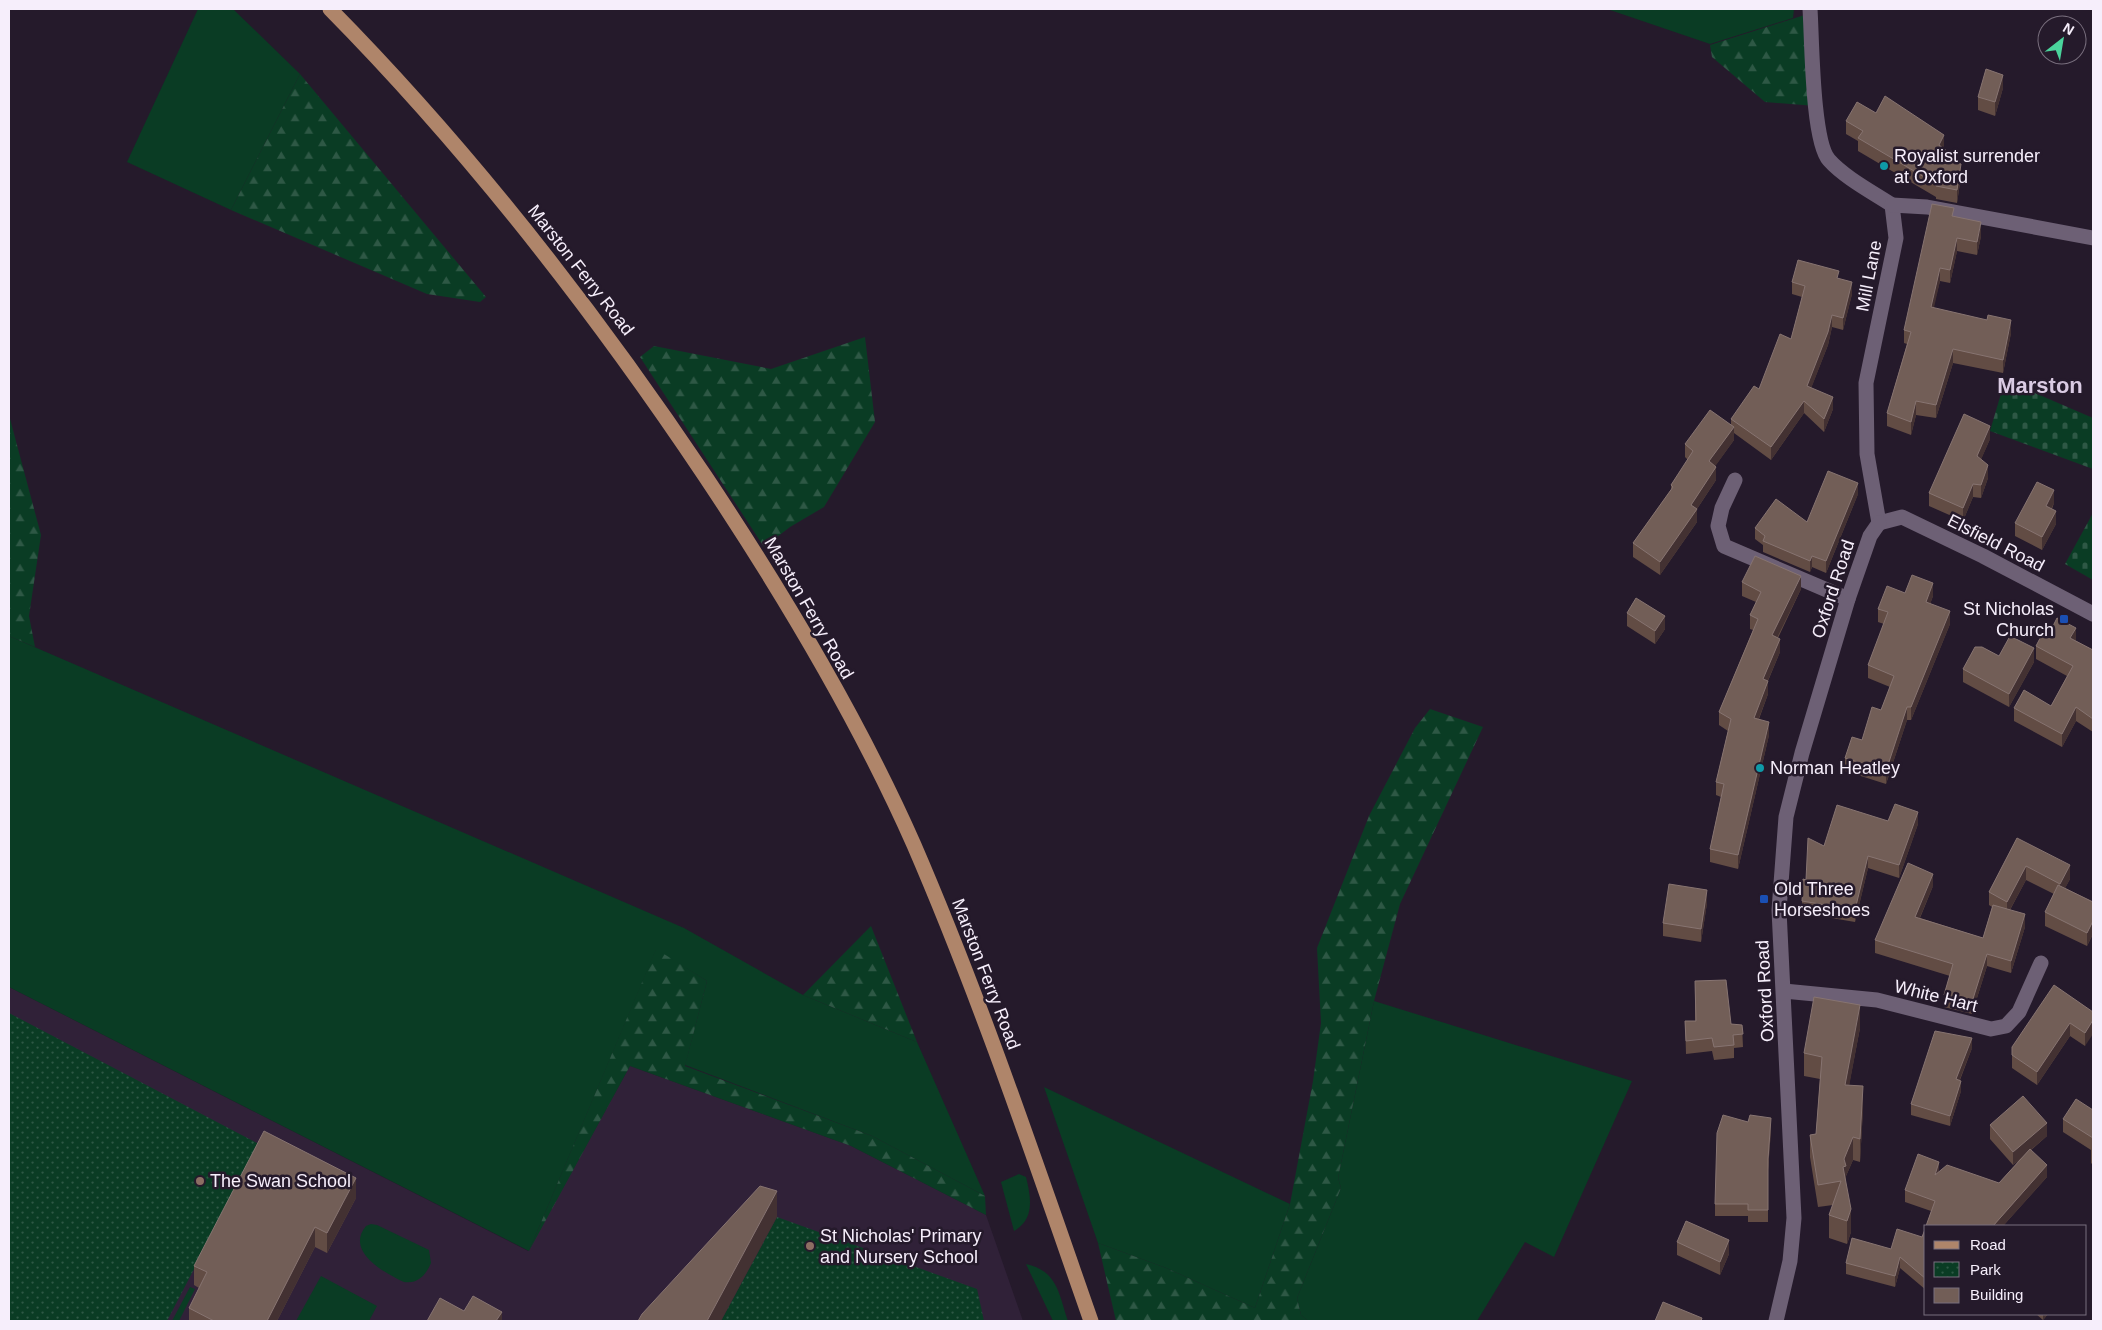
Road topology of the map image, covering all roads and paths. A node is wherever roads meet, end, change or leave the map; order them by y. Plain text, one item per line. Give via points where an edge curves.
1 (330, 9) edge
2 (1810, 9) edge
3 (1892, 205) junction
4 (2093, 238) edge
5 (1735, 480) dead end
6 (1880, 523) junction
7 (1848, 599) junction
8 (2093, 614) edge
9 (2042, 962) dead end
10 (1784, 991) junction
11 (1091, 1321) edge
12 (1776, 1321) edge

1 - 11 main road, Marston Ferry Road via 397,77 498,194 628,361 730,514 812,648 866,746 913,842 979,1003
2 - 3 street via 1821,145 1829,160
3 - 4 street via 1927,207
3 - 6 street, Mill Lane via 1896,238 1866,383 1867,454
5 - 7 street via 1718,526 1724,546
6 - 7 street, Oxford Road via 1870,536
6 - 8 street, Elsfield Road via 1902,517
7 - 10 street, Oxford Road via 1786,817 1780,910
9 - 10 street, White Hart via 2019,1012 2006,1026 1991,1029 1877,1000
10 - 12 street, Oxford Road via 1794,1218 1790,1261

